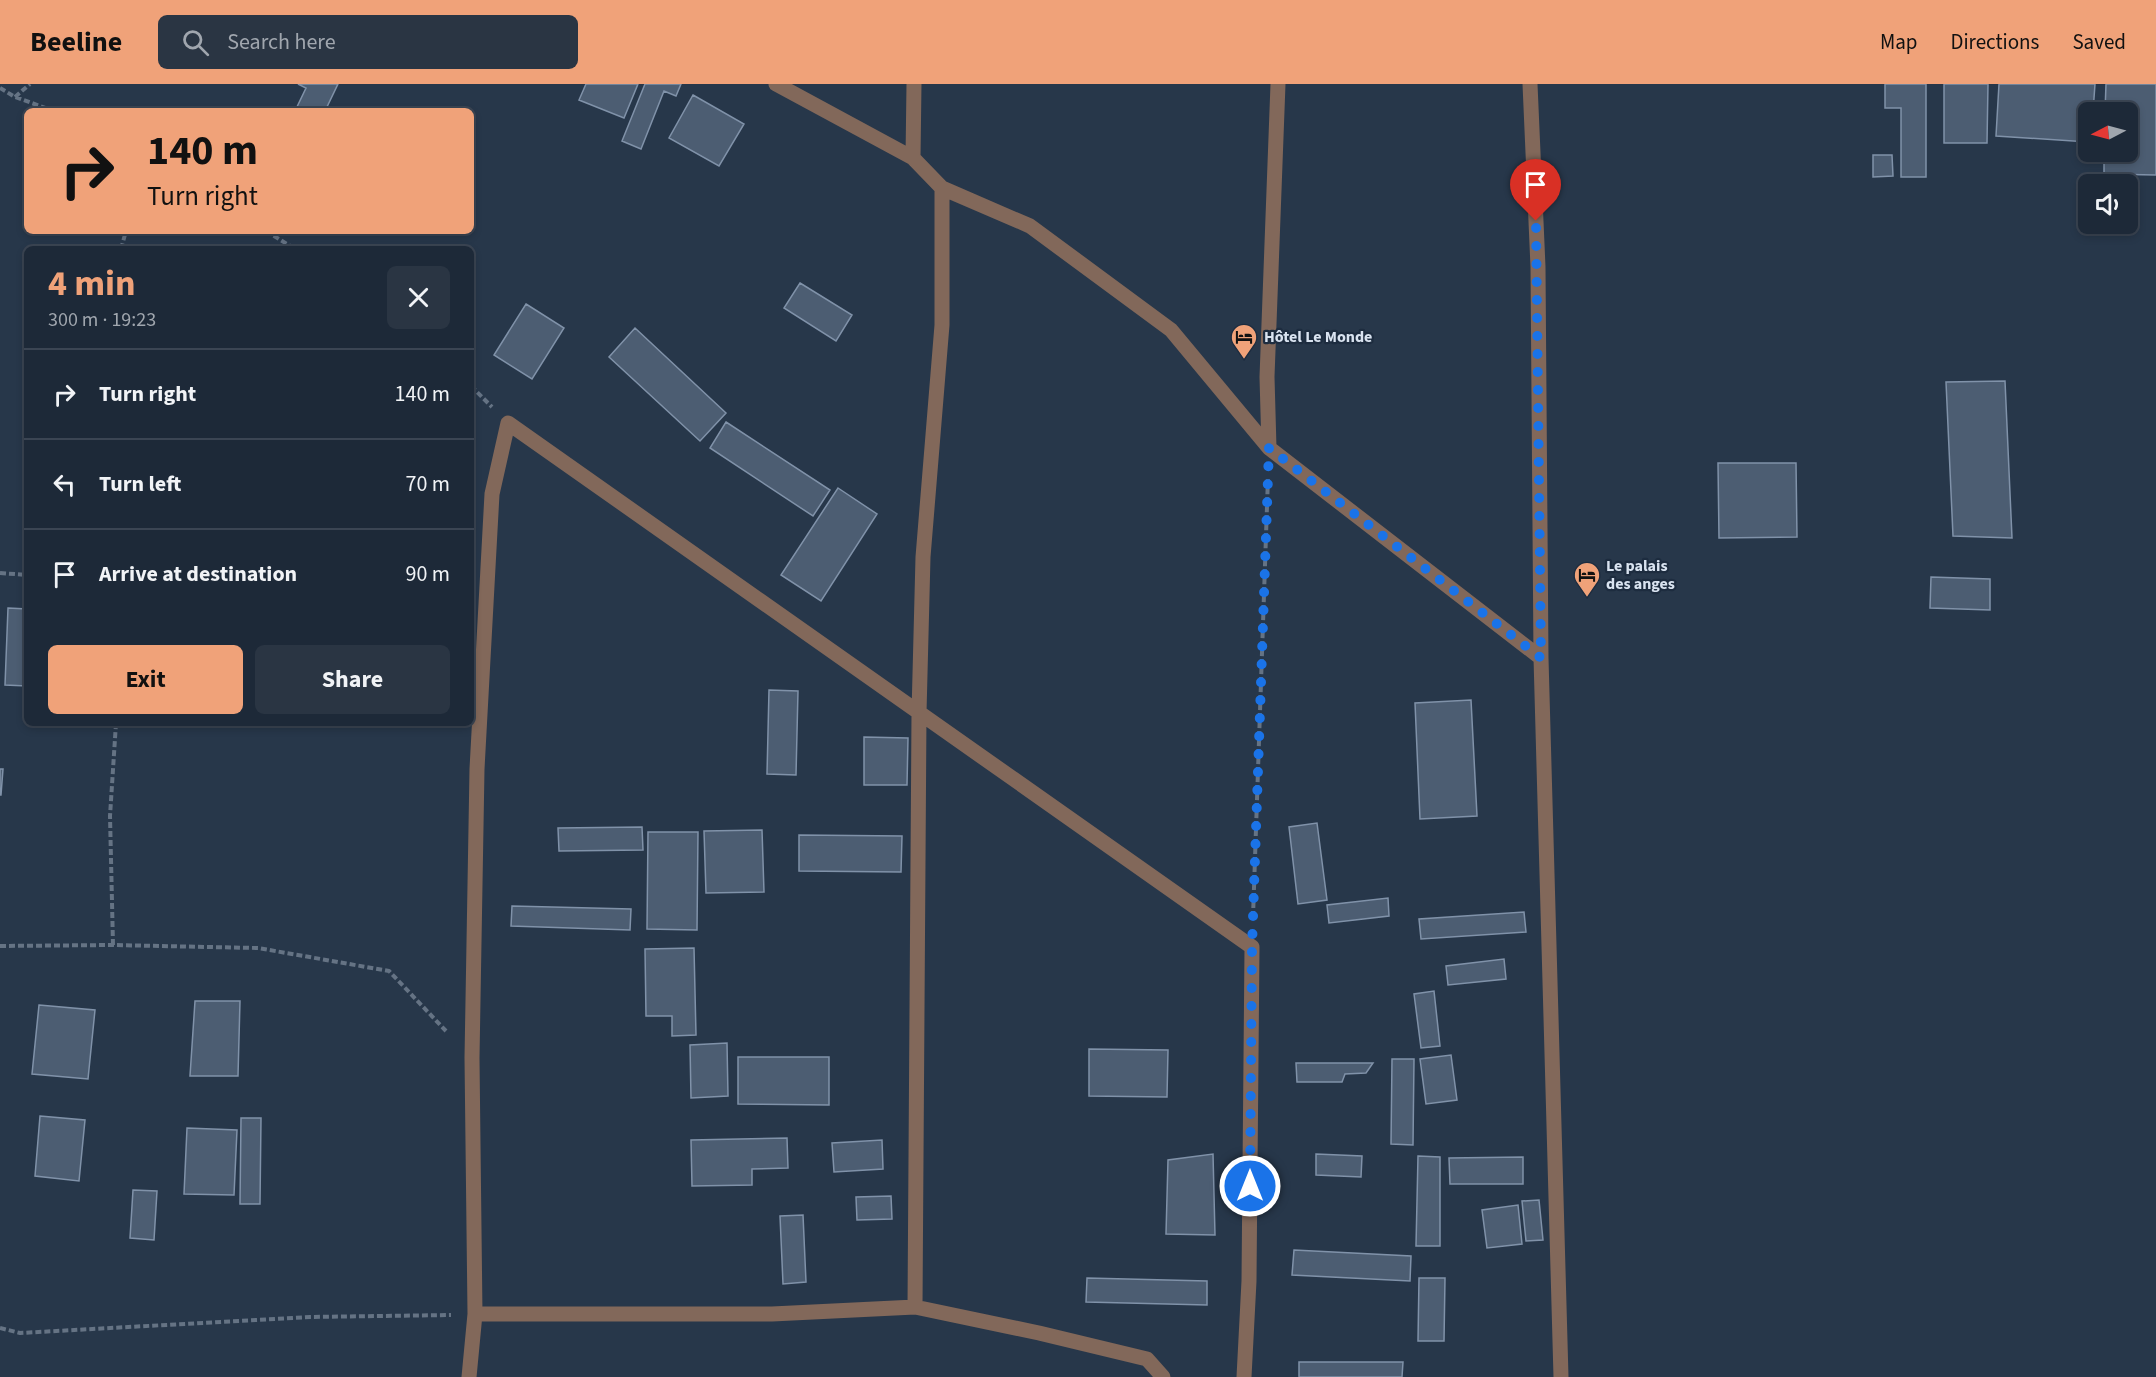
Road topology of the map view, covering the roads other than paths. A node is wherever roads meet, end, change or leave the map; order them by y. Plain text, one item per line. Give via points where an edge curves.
1 (776, 84) edge
2 (914, 84) edge
3 (1278, 84) edge
4 (1530, 84) edge
5 (913, 158) junction
6 (942, 188) junction
7 (1269, 448) junction
8 (1541, 658) junction
9 (919, 713) junction
10 (915, 1307) junction
11 (475, 1314) junction
12 (469, 1377) edge
13 (1163, 1377) edge
14 (1244, 1377) edge
15 (1561, 1377) edge

1 - 5 street
2 - 5 street
3 - 7 street via 1267,377
4 - 8 street via 1538,267
5 - 6 street
6 - 7 street via 1030,226 1171,330
6 - 9 street via 942,325 923,557
7 - 8 street
8 - 15 street
9 - 10 street
9 - 11 street via 508,423 492,494 477,769 472,1058
9 - 14 street via 1252,947 1249,1281
10 - 11 street via 772,1314
10 - 13 street via 1147,1359
11 - 12 street

